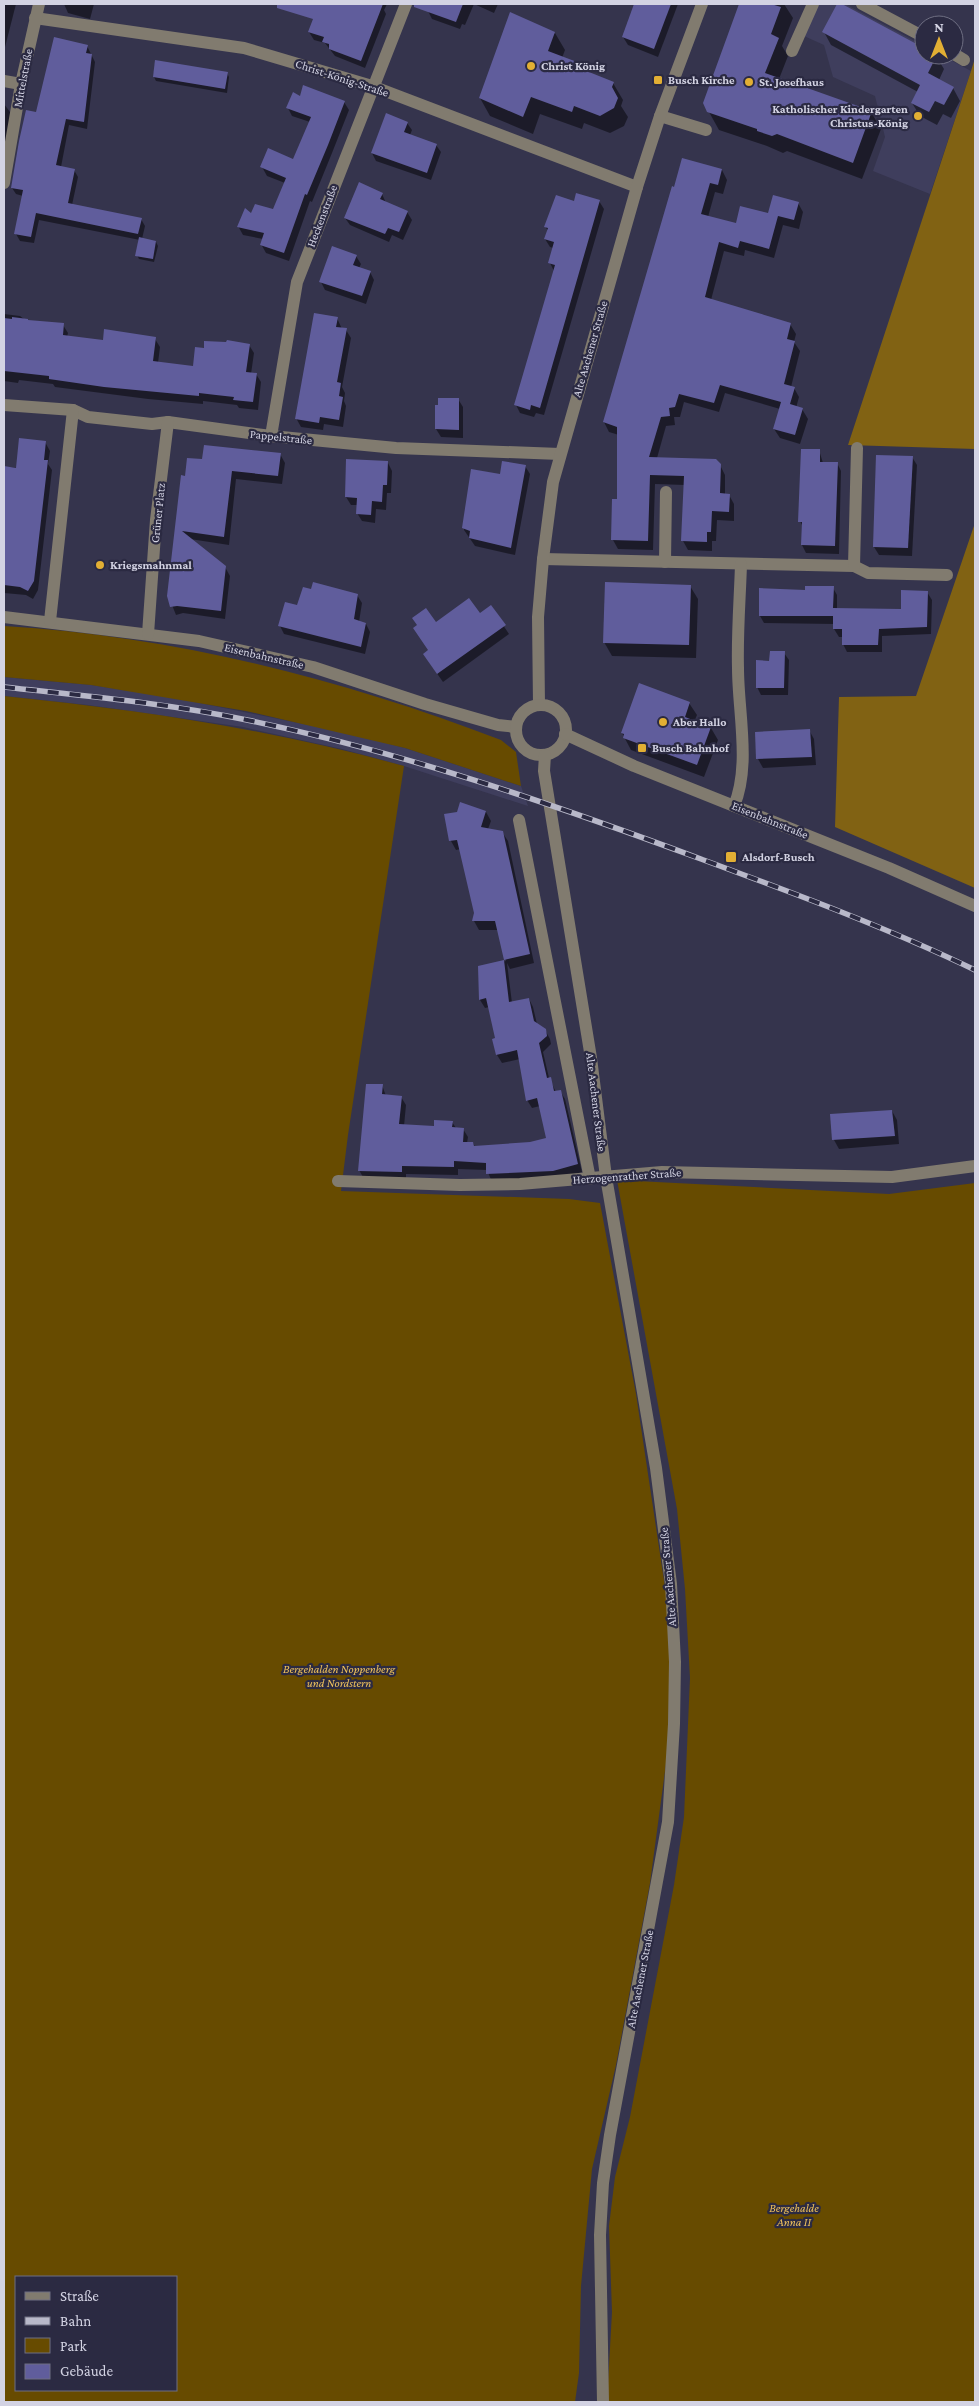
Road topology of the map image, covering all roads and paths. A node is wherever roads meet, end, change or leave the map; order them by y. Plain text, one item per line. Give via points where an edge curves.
1 (39, 4) edge
2 (406, 4) edge
3 (702, 4) edge
4 (813, 4) edge
5 (862, 4) edge
6 (35, 18) junction
7 (914, 31) edge
8 (792, 51) dead end
9 (4, 81) edge
10 (20, 84) junction
11 (372, 86) junction
12 (660, 116) junction
13 (706, 130) dead end
14 (4, 183) edge
15 (637, 187) junction
16 (4, 405) edge
17 (73, 410) junction
18 (168, 422) junction
19 (272, 436) junction
20 (857, 448) dead end
21 (560, 454) junction
22 (666, 492) dead end
23 (542, 559) junction
24 (665, 562) junction
25 (742, 564) junction
26 (854, 566) junction
27 (947, 575) dead end
28 (4, 617) edge
29 (50, 621) junction
30 (148, 634) junction
31 (539, 706) junction
32 (516, 727) junction
33 (565, 734) junction
34 (545, 755) junction
35 (734, 806) junction
36 (519, 820) dead end
37 (975, 906) edge
38 (975, 1166) edge
39 (606, 1177) junction
40 (590, 1179) junction
41 (338, 1181) dead end
42 (603, 2402) edge

1 - 6 street, Mittelstraße
2 - 11 street, Heckenstraße
3 - 12 street, Alte Aachener Straße
4 - 8 street
5 - 7 street
6 - 10 street, Mittelstraße
6 - 11 street, Christ-König-Straße via 244,48
9 - 10 street
10 - 14 street, Mittelstraße
11 - 15 street, Christ-König-Straße
11 - 19 street, Heckenstraße via 296,282
12 - 13 street
12 - 15 street, Alte Aachener Straße
15 - 21 street, Alte Aachener Straße
16 - 17 street, Pappelstraße
17 - 18 street, Pappelstraße via 88,417 152,424
17 - 29 street
18 - 19 street, Pappelstraße
18 - 30 street, Grüner Platz via 156,520
19 - 21 street, Pappelstraße via 396,448
20 - 26 street
21 - 23 street, Alte Aachener Straße
22 - 24 street
23 - 24 street
23 - 31 street, Alte Aachener Straße via 538,617
24 - 25 street
25 - 26 street
25 - 35 street via 738,666 742,754 739,794
26 - 27 street via 868,573
28 - 29 street, Eisenbahnstraße
29 - 30 street, Eisenbahnstraße
30 - 32 street, Eisenbahnstraße via 199,641 312,666 425,704
31 - 32 street via 524,712
31 - 33 street via 559,714
32 - 34 street via 524,748
33 - 34 street via 559,748
33 - 35 street, Eisenbahnstraße
34 - 39 street, Alte Aachener Straße via 545,780 591,1058
35 - 37 street, Eisenbahnstraße
36 - 40 street, Alte Aachener Straße
38 - 39 street, Herzogenrather Straße via 892,1177 662,1172
39 - 40 street, Herzogenrather Straße
39 - 42 street, Alte Aachener Straße via 656,1468 672,1584 675,1662 668,1822 603,2182 600,2235
40 - 41 street, Herzogenrather Straße via 460,1185

